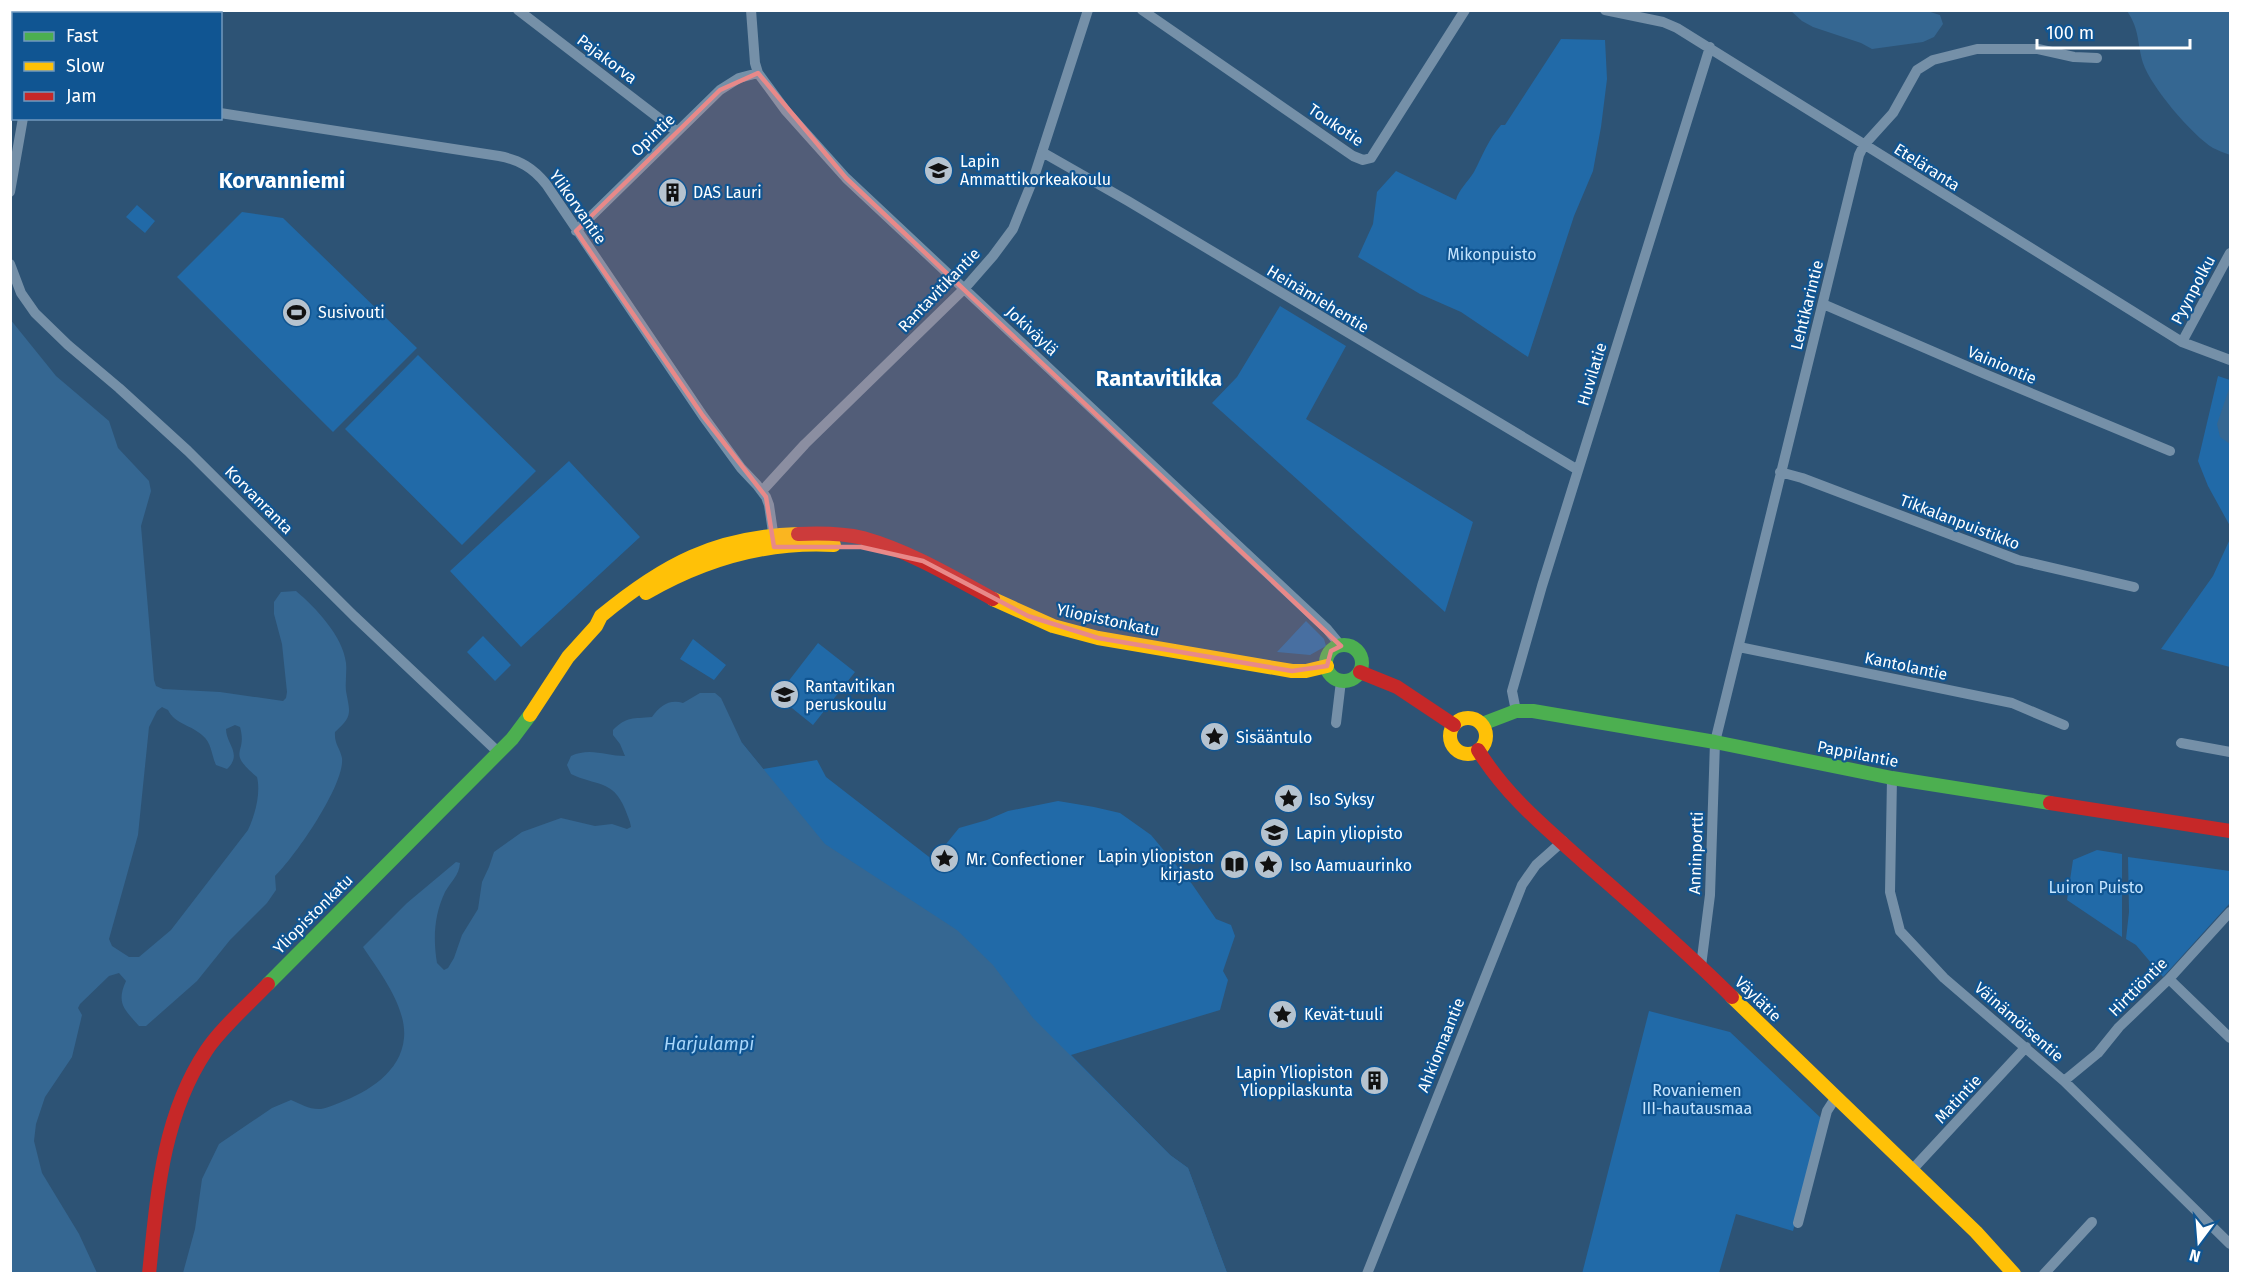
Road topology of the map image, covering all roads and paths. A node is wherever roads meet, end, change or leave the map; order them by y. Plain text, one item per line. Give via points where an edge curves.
1 (518, 10) edge
2 (751, 10) edge
3 (1088, 10) edge
4 (1142, 10) edge
5 (1466, 10) edge
6 (1605, 10) edge
7 (1710, 47) junction
8 (2097, 58) dead end
9 (758, 73) junction
10 (222, 114) edge
11 (23, 120) edge
12 (677, 132) junction
13 (1864, 145) junction
14 (1042, 152) junction
15 (10, 192) edge
16 (576, 231) junction
17 (2230, 253) edge
18 (10, 264) edge
19 (964, 288) junction
20 (1823, 304) junction
21 (2182, 342) junction
22 (2230, 360) edge
23 (2170, 451) dead end
24 (1578, 470) junction
25 (1780, 472) junction
26 (762, 491) junction
27 (774, 541) junction
28 (2134, 587) dead end
29 (1341, 646) junction
30 (1739, 647) junction
31 (1327, 666) junction
32 (1360, 672) junction
33 (1341, 681) junction
34 (1516, 711) junction
35 (1336, 723) dead end
36 (1482, 724) junction
37 (1454, 725) junction
38 (2064, 725) dead end
39 (1715, 742) junction
40 (2181, 743) dead end
41 (1478, 750) junction
42 (497, 751) junction
43 (2230, 752) edge
44 (1892, 778) junction
45 (2230, 831) edge
46 (1563, 841) junction
47 (2230, 912) edge
48 (1701, 966) junction
49 (2169, 979) junction
50 (2230, 1038) edge
51 (2026, 1047) junction
52 (2064, 1081) junction
53 (1836, 1097) junction
54 (1911, 1172) junction
55 (2092, 1222) dead end
56 (1798, 1223) dead end
57 (2230, 1244) edge
58 (149, 1274) edge
59 (1367, 1274) edge
60 (2014, 1274) edge
61 (2044, 1274) edge

1 - 12 street, Pajakorva
2 - 9 street, Jokiväylä
3 - 14 street, Rantavitikantie
4 - 5 street, Toukotie via 1363,160 1371,158
6 - 7 street, Eteläranta via 1663,22
7 - 13 street, Eteläranta
7 - 24 street, Huvilatie
8 - 13 street, Lehtikarintie via 2038,49 1977,49 1933,60 1917,70 1893,113
9 - 12 street, Opintie via 727,85
9 - 19 street, Jokiväylä via 846,178
10 - 16 street, Ylikorvantie via 523,163 539,176
11 - 15 street
12 - 16 street, Opintie
13 - 20 street, Lehtikarintie
13 - 21 street, Eteläranta
14 - 19 street, Rantavitikantie via 1013,229
14 - 24 street, Heinämiehentie
16 - 26 street, Ylikorvantie via 703,417
17 - 21 street, Pyynpolku
18 - 42 street, Korvanranta via 35,313 174,438
19 - 26 street, Rantavitikantie
19 - 29 street, Jokiväylä
20 - 23 street, Vainiontie
20 - 25 street, Lehtikarintie
21 - 22 street, Eteläranta
24 - 34 street, Huvilatie via 1512,691
25 - 28 street, Tikkalanpuistikko via 2018,560
25 - 30 street, Lehtikarintie
26 - 27 street via 770,505
27 - 31 street, Yliopistonkatu via 897,552 940,569 1028,616 1075,633 1292,671
27 - 42 street, Yliopistonkatu via 741,540 694,555 662,570 625,596 601,616 523,725
29 - 31 street via 1328,655
29 - 32 street via 1357,650 1362,660
30 - 38 street, Kantolantie via 2012,703
30 - 39 street, Lehtikarintie
31 - 33 street via 1331,676
32 - 33 street via 1352,680
32 - 37 street via 1397,687
33 - 35 street
34 - 36 street, Pappilantie
34 - 39 street, Pappilantie
36 - 37 street via 1464,718
36 - 41 street via 1486,735
37 - 41 street via 1450,741 1457,750 1468,754
39 - 44 street, Pappilantie
39 - 48 street, Anninportti via 1710,895
40 - 43 street
41 - 46 street, Väylätie via 1494,776
42 - 58 street, Yliopistonkatu via 207,1049 185,1087 167,1141
44 - 45 street, Pappilantie
44 - 51 street, Väinämöisentie via 1890,892 1900,931 1944,978
46 - 48 street, Väylätie
46 - 59 street, Ahkiomaantie via 1541,860 1522,885
47 - 49 street, Hirttiöntie
48 - 53 street, Väylätie
49 - 50 street
49 - 52 street, Hirttiöntie via 2098,1053
51 - 52 street, Väinämöisentie
51 - 54 street, Matintie
52 - 57 street, Väinämöisentie
53 - 54 street, Väylätie
53 - 56 street via 1827,1111
54 - 60 street, Väylätie via 1976,1232
55 - 61 street

